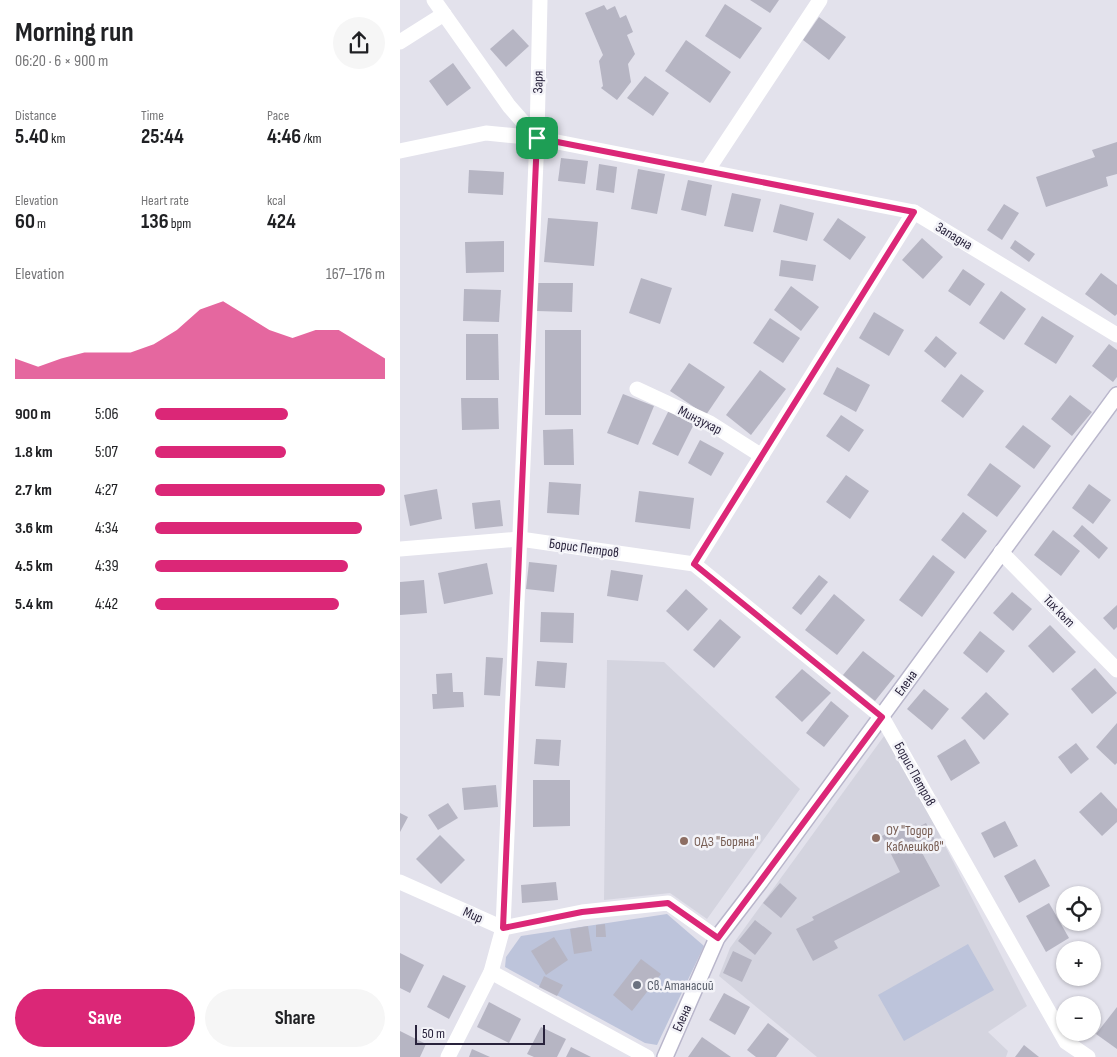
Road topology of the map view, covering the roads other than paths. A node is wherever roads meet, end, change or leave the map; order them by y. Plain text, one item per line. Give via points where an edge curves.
1 (434, 0) edge
2 (540, 0) edge
3 (820, 0) edge
4 (444, 14) junction
5 (400, 42) edge
6 (537, 138) junction
7 (400, 151) edge
8 (707, 171) junction
9 (914, 212) junction
10 (1117, 335) edge
11 (637, 389) dead end
12 (1117, 395) edge
13 (762, 456) junction
14 (520, 539) junction
15 (400, 549) edge
16 (1001, 552) junction
17 (694, 564) junction
18 (1117, 670) edge
19 (882, 717) junction
20 (400, 882) edge
21 (503, 928) junction
22 (718, 938) junction
23 (491, 972) junction
24 (448, 1057) edge
25 (647, 1057) edge
26 (665, 1057) edge
27 (1088, 1057) edge

1 - 4 street
2 - 6 street, Заря
3 - 8 street
4 - 5 street
4 - 6 street via 509,106
6 - 7 street, Западна via 486,133
6 - 8 street, Западна
6 - 14 street, Заря
8 - 9 street, Западна
9 - 10 street, Западна
9 - 13 street
11 - 13 street, Минзухар via 710,423
12 - 16 street, Елена
13 - 17 street
14 - 15 street, Борис Петров
14 - 17 street, Борис Петров
14 - 21 street, Заря
16 - 18 street, Тих кът
16 - 19 street, Елена
17 - 19 street, Борис Петров
19 - 22 street, Елена
19 - 27 street, Борис Петров via 1066,1042
20 - 21 street, Мир
21 - 22 street via 582,912 668,903
21 - 23 street, Заря
22 - 26 street, Елена
23 - 24 street, Заря
23 - 25 street

